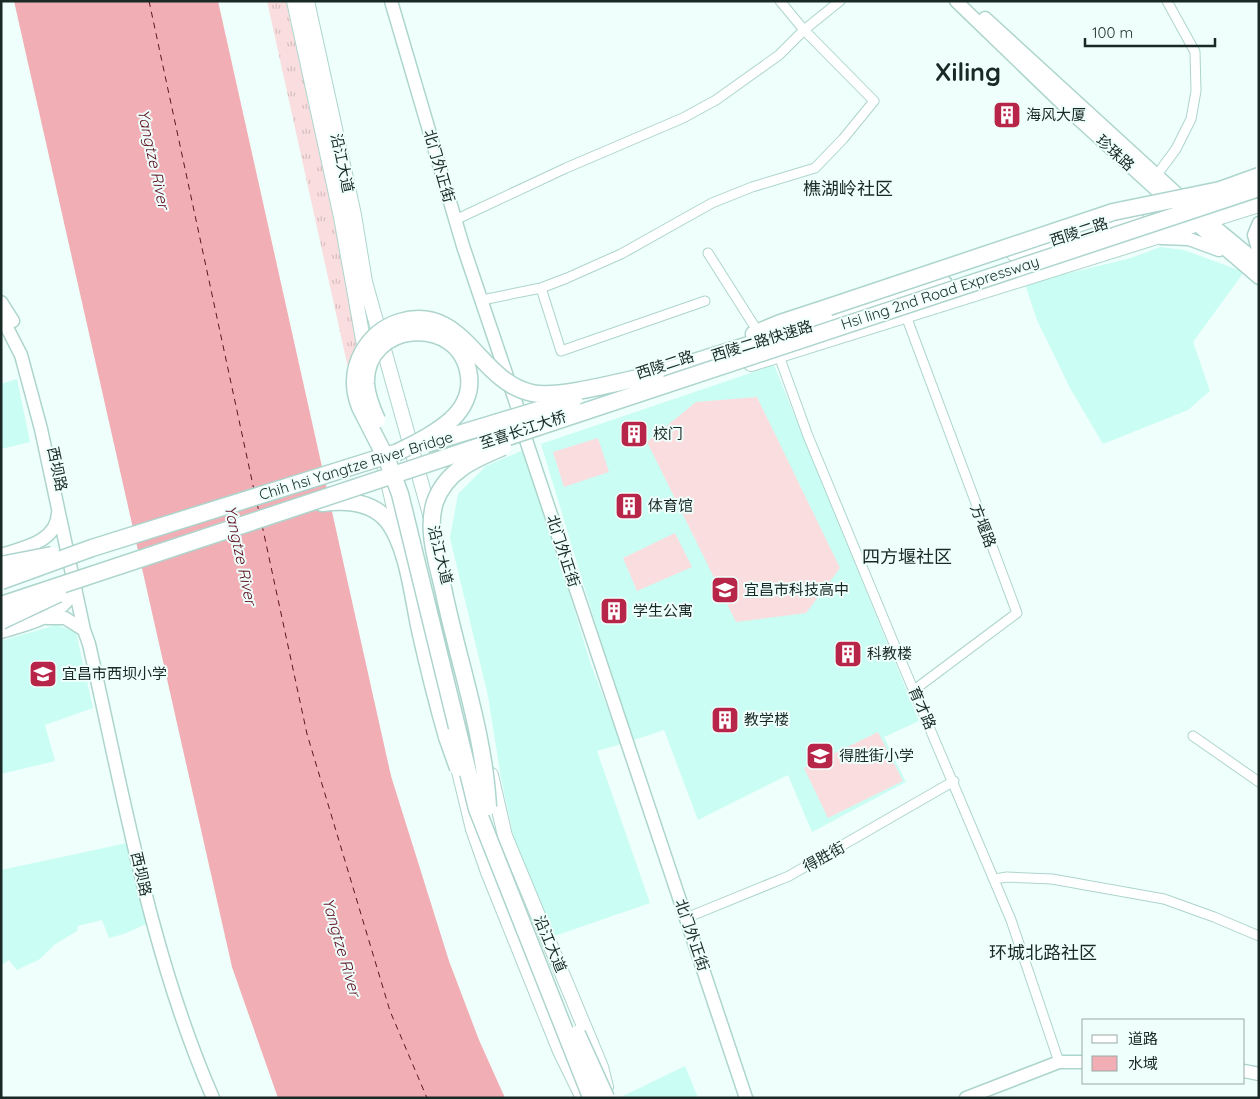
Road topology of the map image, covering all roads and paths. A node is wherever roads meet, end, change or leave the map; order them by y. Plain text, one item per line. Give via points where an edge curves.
1 (294, 1) edge
2 (307, 1) edge
3 (391, 1) edge
4 (780, 1) edge
5 (840, 1) edge
6 (956, 1) edge
7 (967, 1) edge
8 (1167, 1) edge
9 (804, 30) junction
10 (1259, 168) edge
11 (1156, 176) junction
12 (1259, 176) edge
13 (1259, 188) edge
14 (1220, 190) junction
15 (1176, 200) junction
16 (1259, 205) edge
17 (455, 220) junction
18 (1259, 223) edge
19 (1203, 224) junction
20 (1159, 238) junction
21 (708, 253) dead end
22 (1259, 253) edge
23 (1234, 258) junction
24 (1259, 263) edge
25 (1259, 278) edge
26 (541, 288) junction
27 (482, 300) junction
28 (705, 301) dead end
29 (1, 302) edge
30 (1, 316) edge
31 (906, 316) junction
32 (760, 333) junction
33 (735, 342) joint
34 (779, 356) junction
35 (656, 374) junction
36 (620, 398) junction
37 (520, 412) junction
38 (524, 434) junction
39 (412, 444) junction
40 (390, 454) junction
41 (418, 470) junction
42 (386, 481) junction
43 (59, 506) junction
44 (295, 507) junction
45 (69, 542) junction
46 (34, 545) junction
47 (92, 548) junction
48 (1, 555) edge
49 (1, 565) edge
50 (1, 572) edge
51 (99, 572) junction
52 (1, 581) edge
53 (76, 581) junction
54 (1, 605) edge
55 (1, 609) edge
56 (1, 620) edge
57 (39, 620) junction
58 (84, 630) junction
59 (1, 632) edge
60 (89, 644) junction
61 (914, 690) junction
62 (1193, 736) dead end
63 (954, 781) junction
64 (1259, 782) edge
65 (483, 808) junction
66 (995, 879) junction
67 (686, 918) junction
68 (1259, 936) edge
69 (1059, 1062) junction
70 (1082, 1062) edge
71 (1245, 1071) edge
72 (1259, 1074) edge
73 (213, 1098) edge
74 (583, 1098) edge
75 (591, 1098) edge
76 (607, 1098) edge
77 (746, 1098) edge
78 (966, 1098) edge

1 - 40 main road, 沿江大道
2 - 39 main road, 沿江大道 via 354,215 365,282
3 - 17 main road, 北门外正街
4 - 9 street
5 - 9 street
6 - 15 main road, 珍珠路 via 1076,118
7 - 11 main road, 珍珠路
8 - 11 street via 1195,52 1196,91 1192,119
9 - 17 street via 779,55 716,100 683,118
9 - 26 street via 874,101 815,168 712,203 621,254
10 - 15 main road, 西陵二路
11 - 15 main road, 珍珠路
12 - 14 highway, bridge
13 - 36 highway, Hsi ling 2nd Road Expressway, bridge
14 - 32 highway, bridge via 1113,212
14 - 35 highway, 西陵二路快速路, bridge via 1011,264
15 - 19 main road, 珍珠路
15 - 32 main road, 西陵二路
16 - 19 main road, 西陵二路
17 - 27 main road, 北门外正街
18 - 22 main road via 1254,235
19 - 20 main road, 西陵二路
19 - 23 main road, 珍珠路
19 - 24 main road, 珍珠路
20 - 23 main road via 1189,238
20 - 31 main road, 西陵二路
21 - 32 street
23 - 25 main road, 珍珠路
26 - 27 street
26 - 28 street via 561,351
27 - 37 main road, 北门外正街
29 - 45 main road, 西坝路 via 24,345 41,397
30 - 43 main road, 西坝路 via 21,355
31 - 34 main road, 西陵二路
31 - 61 street, 方堰路 via 1017,613
32 - 33 highway
33 - 37 main road, 西陵二路
34 - 38 main road, 西陵二路
34 - 61 street, 育才路 via 808,436
35 - 40 highway, Chih hsi Yangtze River Bridge, bridge
35 - 65 highway, bridge via 557,393 535,394 518,390 507,384 454,331 439,322 427,320 402,321 385,328 371,340 360,357 355,375 356,397 400,494
36 - 44 highway, Chih hsi Yangtze River Bridge, bridge
36 - 65 highway, bridge via 476,458 454,472 435,502 432,526 435,551 483,752
37 - 38 main road, 北门外正街
37 - 39 main road, 西陵二路
38 - 41 main road, 西陵二路
38 - 67 main road, 北门外正街
39 - 40 main road, 西陵二路
39 - 41 main road, 沿江大道
40 - 42 main road, 沿江大道
40 - 47 highway, Chih hsi Yangtze River Bridge, bridge
40 - 65 highway, bridge via 434,434 452,419 468,394 468,369 462,356 449,342 433,333 408,332 389,340 370,363 366,388 372,407 399,465 409,492
41 - 42 main road, 西陵二路
41 - 76 main road, 沿江大道 via 440,550 505,836 601,1067
42 - 74 main road, 沿江大道 via 473,829 560,1051
43 - 45 main road, 西坝路
43 - 46 main road via 55,527
44 - 51 highway, Chih hsi Yangtze River Bridge, bridge
44 - 65 highway, bridge via 343,500 361,504 388,521 406,565 447,738
45 - 46 main road
45 - 50 main road
45 - 53 main road, 西坝路
46 - 48 main road
47 - 49 highway, bridge
47 - 52 highway, Chih hsi Yangtze River Bridge, bridge
51 - 54 highway, Chih hsi Yangtze River Bridge, bridge
51 - 56 highway, bridge
53 - 55 main road
53 - 57 main road via 68,601
53 - 58 main road, 西坝路
53 - 60 main road, 西坝路
57 - 58 main road via 65,618
57 - 59 main road
58 - 60 main road, 西坝路
60 - 73 main road, 西坝路 via 154,931
61 - 63 street, 育才路
62 - 64 street
63 - 66 street, 育才路
63 - 67 street, 得胜街 via 789,876
65 - 75 highway, bridge
65 - 76 highway, bridge
66 - 68 street via 1052,879 1164,898
66 - 69 street, 育才路
67 - 77 main road, 北门外正街
69 - 70 main road
69 - 78 main road
71 - 72 main road

